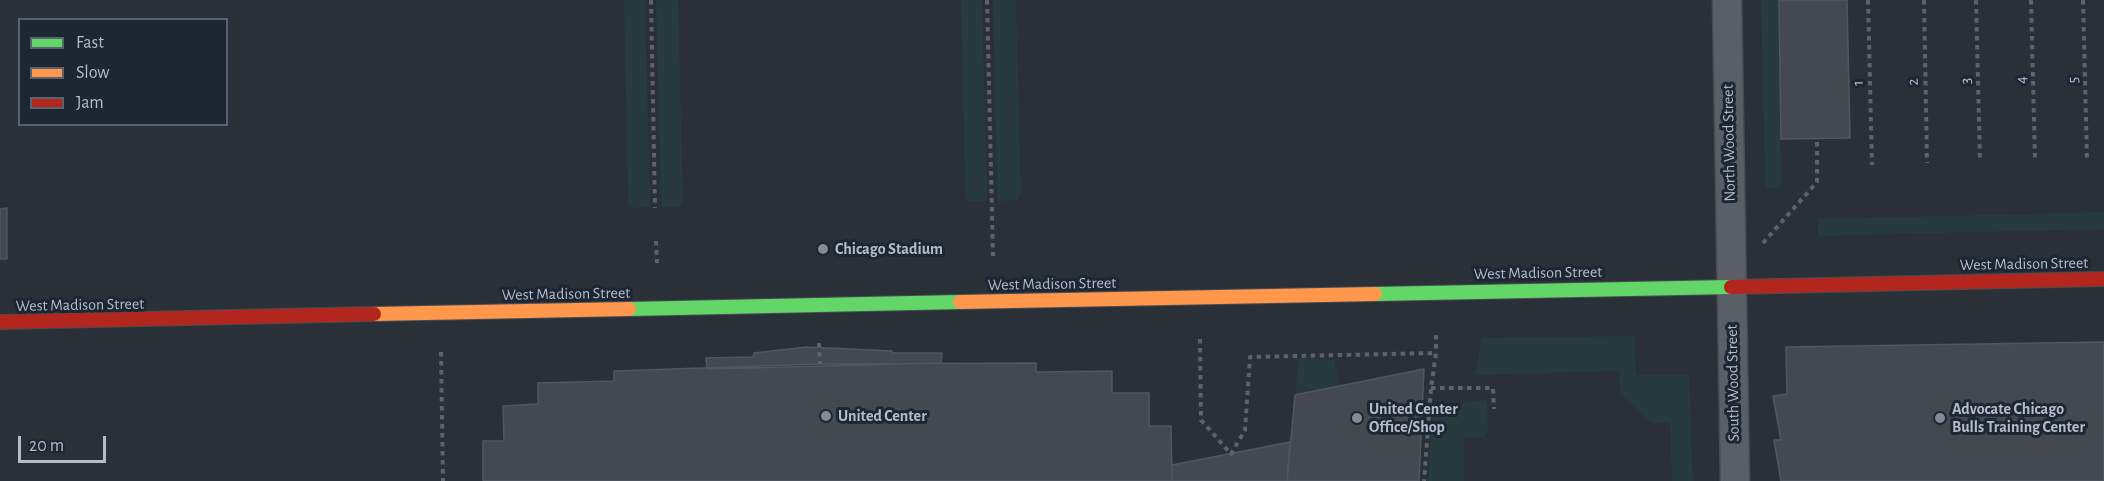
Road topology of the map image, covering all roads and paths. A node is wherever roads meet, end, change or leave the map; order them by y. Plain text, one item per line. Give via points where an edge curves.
1 (651, 0) edge
2 (987, 0) edge
3 (1727, 0) edge
4 (1868, 0) edge
5 (1924, 0) edge
6 (1976, 0) edge
7 (2031, 0) edge
8 (2083, 0) edge
9 (1816, 138) dead end
10 (2087, 159) dead end
11 (2035, 160) dead end
12 (1980, 161) dead end
13 (1927, 163) dead end
14 (1872, 165) dead end
15 (655, 208) dead end
16 (656, 241) dead end
17 (1763, 243) dead end
18 (993, 256) dead end
19 (657, 263) dead end
20 (2104, 279) edge
21 (1731, 286) junction
22 (0, 322) edge
23 (1436, 335) dead end
24 (1200, 339) dead end
25 (819, 343) dead end
26 (441, 352) dead end
27 (1436, 353) junction
28 (820, 364) dead end
29 (1431, 388) junction
30 (1494, 409) dead end
31 (443, 481) edge
32 (1424, 481) edge
33 (1735, 481) edge

1 - 15 path
2 - 18 path
3 - 21 street, North Wood Street
4 - 14 path, 1
5 - 13 path, 2
6 - 12 path, 3
7 - 11 path, 4
8 - 10 path, 5
9 - 17 path via 1817,182
16 - 19 path
20 - 21 main road, West Madison Street
21 - 22 main road, West Madison Street
21 - 33 street, South Wood Street
23 - 27 path
24 - 27 path via 1201,420 1231,454 1245,430 1250,357
25 - 28 path
26 - 31 path
27 - 29 path
29 - 30 path via 1493,388
29 - 32 path

